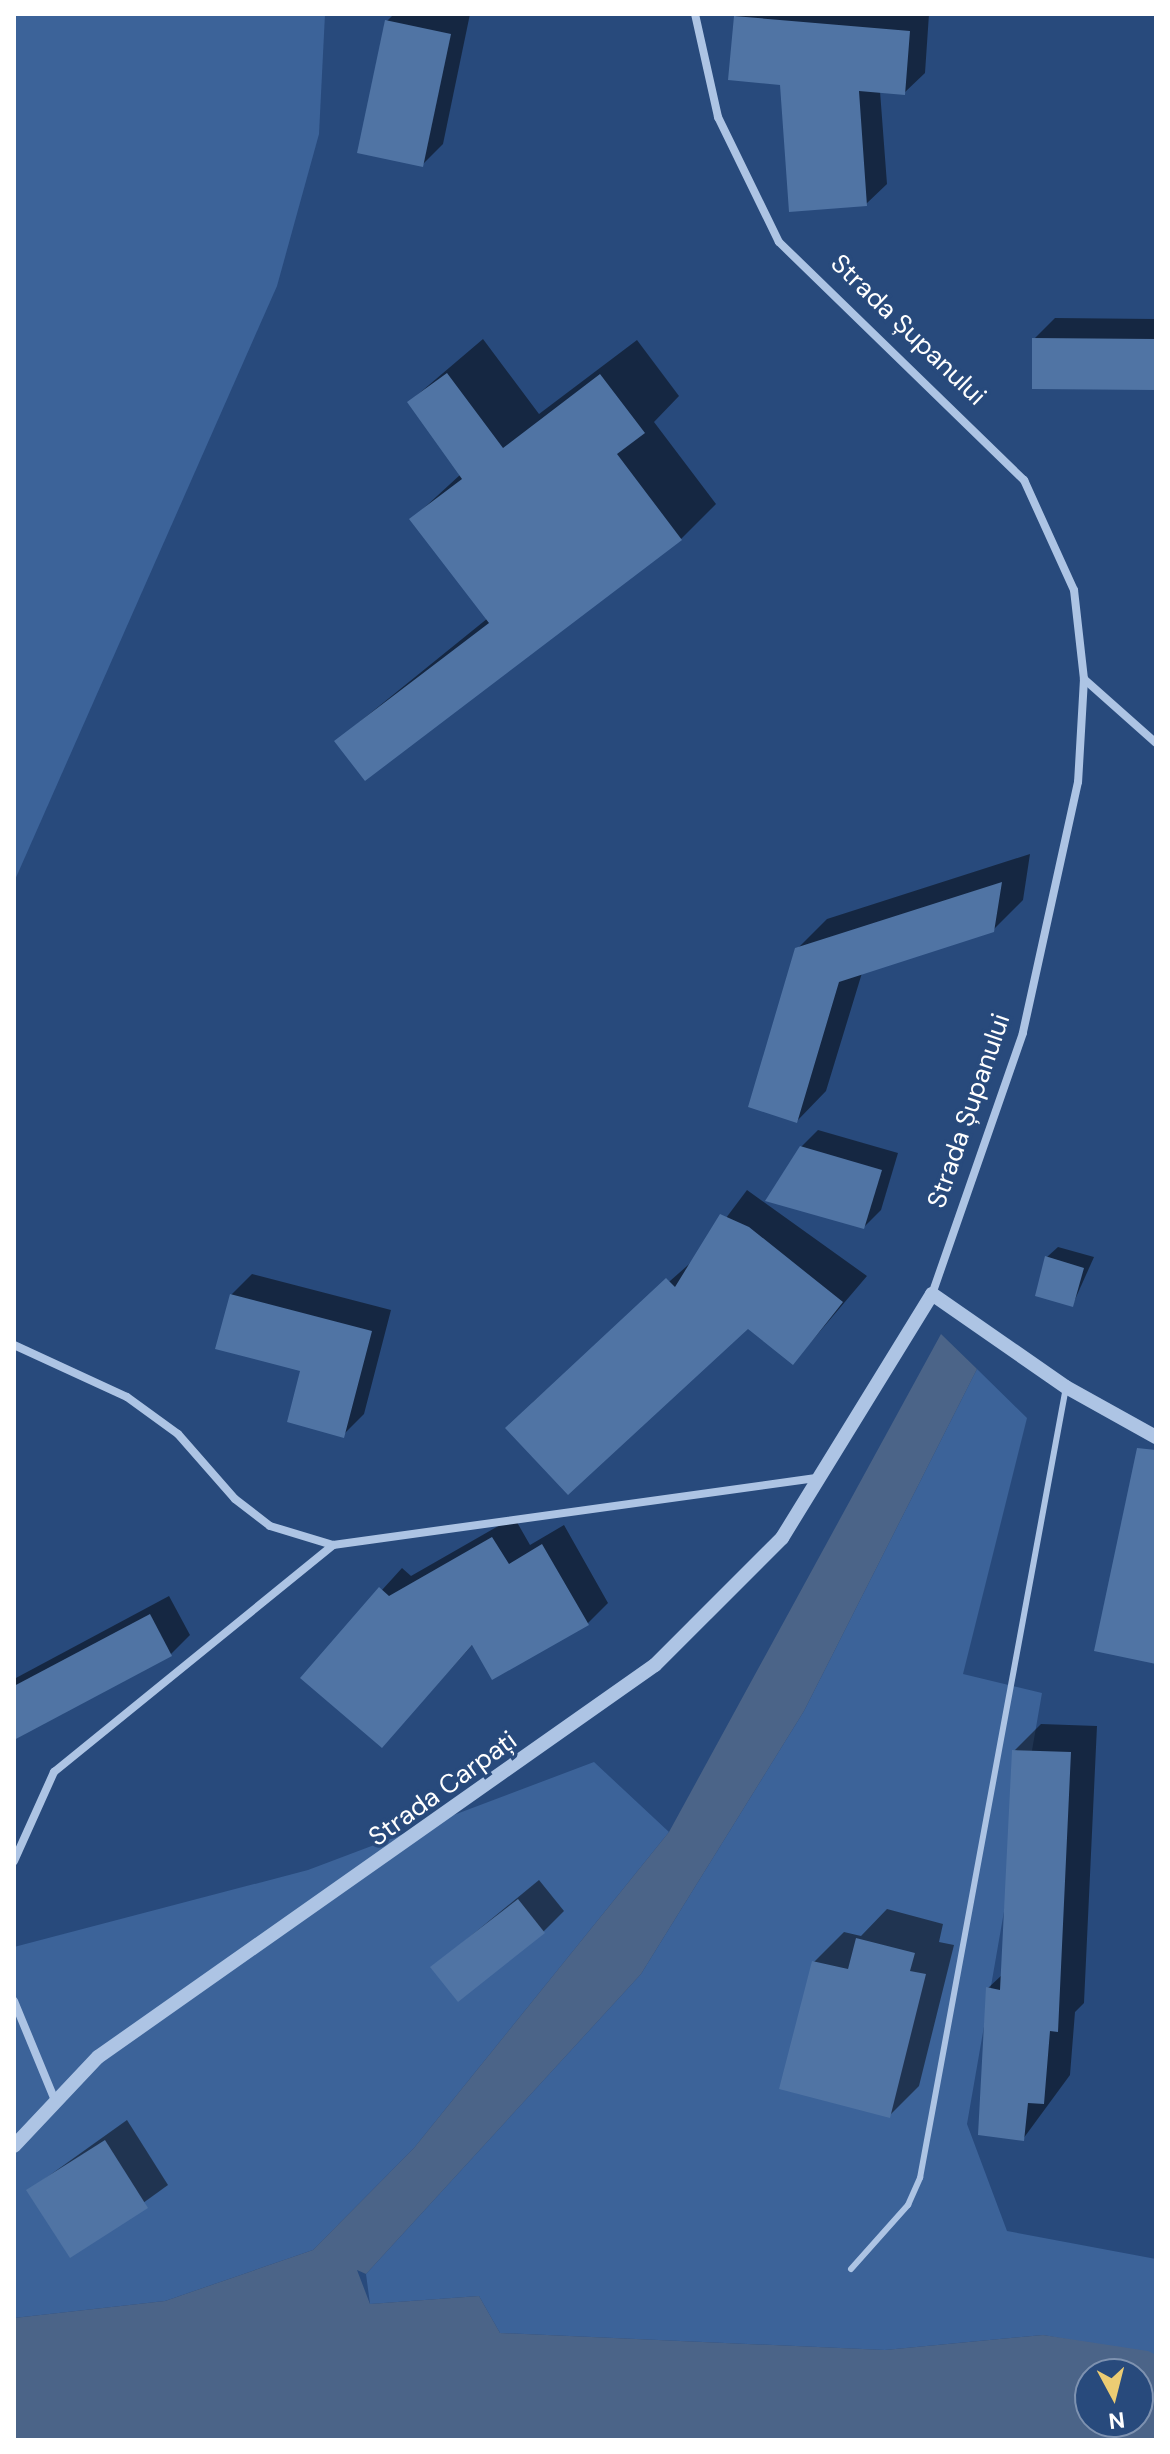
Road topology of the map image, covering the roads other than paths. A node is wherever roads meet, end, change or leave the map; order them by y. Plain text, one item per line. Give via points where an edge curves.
1 (695, 14) edge
2 (1084, 679) junction
3 (1156, 743) edge
4 (932, 1294) junction
5 (14, 1345) edge
6 (1066, 1387) junction
7 (1156, 1437) edge
8 (821, 1477) junction
9 (333, 1545) junction
10 (14, 1861) edge
11 (14, 2001) edge
12 (54, 2098) junction
13 (14, 2146) edge
14 (851, 2269) dead end

1 - 2 street, Strada Șupanului via 718,117 779,242 1024,480 1074,590
2 - 3 street
2 - 4 street, Strada Șupanului via 1078,782 1023,1033
4 - 6 street
4 - 8 street, Strada Carpați
5 - 9 street via 127,1397 178,1434 235,1499 270,1526
6 - 7 street
6 - 14 lane via 920,2178 908,2205
8 - 9 street
8 - 12 street, Strada Carpați via 782,1538 655,1665 98,2057
9 - 10 street via 54,1772
11 - 12 street
12 - 13 street, Strada Carpați

